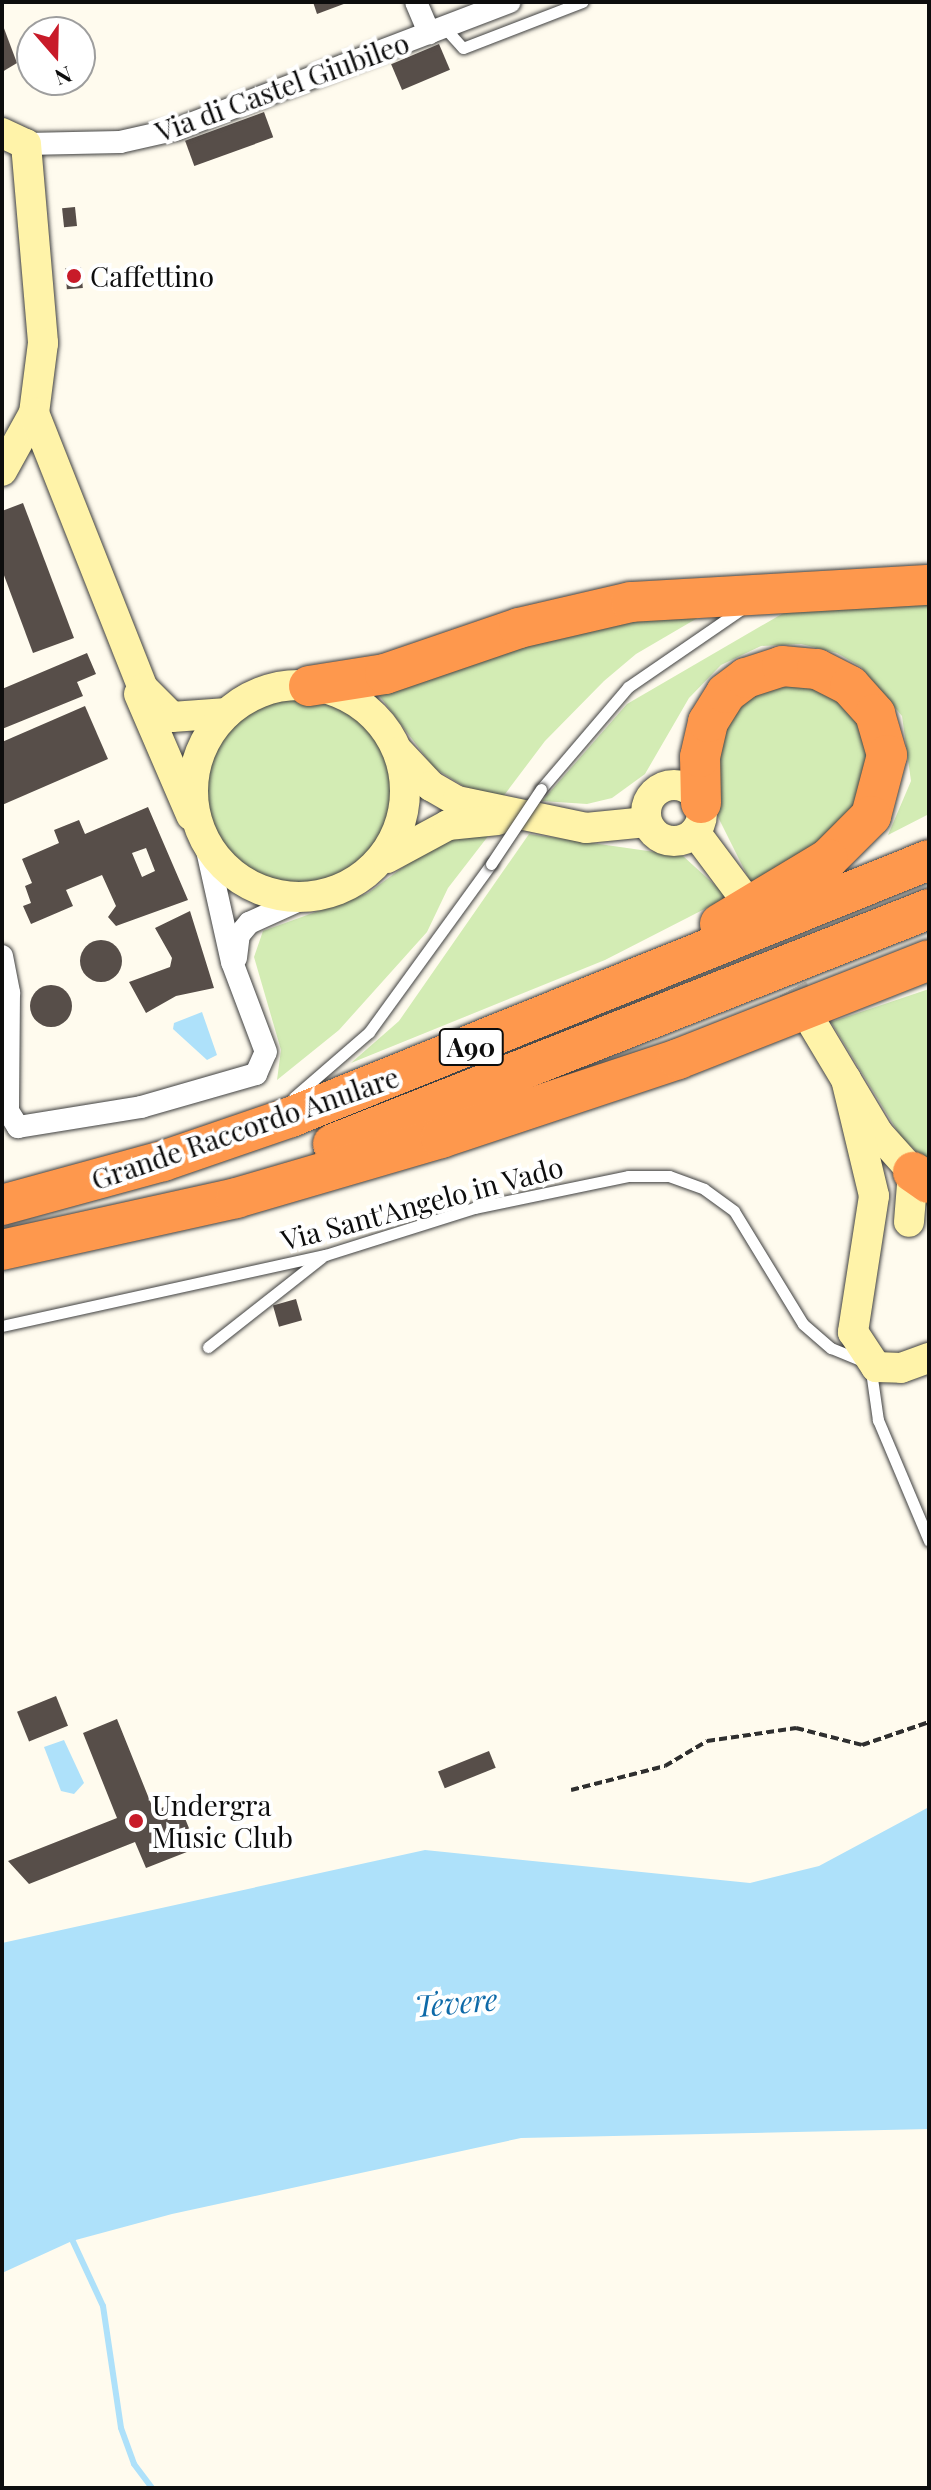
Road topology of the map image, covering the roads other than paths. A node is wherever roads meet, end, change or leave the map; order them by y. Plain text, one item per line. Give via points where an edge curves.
1 (416, 2) edge
2 (510, 2) edge
3 (582, 2) edge
4 (437, 30) junction
5 (14, 139) edge
6 (34, 413) junction
7 (9, 461) edge
8 (80, 540) junction
9 (929, 585) edge
10 (767, 592) junction
11 (135, 675) junction
12 (309, 686) junction
13 (227, 713) junction
14 (392, 744) junction
15 (698, 818) junction
16 (525, 819) junction
17 (647, 822) junction
18 (202, 834) junction
19 (929, 860) edge
20 (381, 861) junction
21 (739, 891) tunnel mouth
22 (315, 893) junction
23 (929, 909) edge
24 (2, 956) edge
25 (929, 960) edge
26 (236, 971) junction
27 (929, 973) edge
28 (868, 988) junction
29 (597, 996) junction
30 (814, 1026) tunnel mouth
31 (846, 1079) junction
32 (239, 1136) junction
33 (921, 1177) edge
34 (2, 1205) edge
35 (919, 1218) edge
36 (95, 1228) junction
37 (2, 1250) edge
38 (325, 1255) junction
39 (861, 1276) junction
40 (2, 1326) edge
41 (208, 1347) dead end
42 (929, 1358) edge
43 (870, 1364) junction
44 (929, 1541) edge

1 - 4 street
2 - 4 street, Via di Castel Giubileo
3 - 4 lane via 463,48
4 - 5 street, Via di Castel Giubileo via 177,129 120,142
5 - 6 street via 43,343
6 - 7 street
6 - 8 street
7 - 8 street via 38,471
8 - 11 street
9 - 10 highway
10 - 12 highway via 586,610 395,671
10 - 32 lane, bridge via 628,687 541,789 369,1032 319,1080
11 - 13 street via 172,717
11 - 18 street via 166,766
12 - 13 street via 265,691
12 - 14 street via 357,702
13 - 18 street via 194,767
14 - 16 street via 445,796
14 - 20 street via 406,801 400,831
15 - 17 street via 682,841 664,840
15 - 17 street via 691,789 667,785 648,802
15 - 21 street
15 - 29 highway via 700,757 708,722 726,693 746,678 782,666 817,669 850,686 875,714 887,755 884,783 871,816 853,837 793,882
16 - 17 street via 586,828
16 - 20 street via 448,825
18 - 22 street via 250,886 279,895
18 - 26 street
19 - 29 highway, Grande Raccordo Anulare / A90
20 - 22 street via 351,882
22 - 26 street via 262,914 242,930
23 - 36 highway, Grande Raccordo Anulare / A90 via 400,1120
24 - 26 street via 9,993 11,1121 32,1130 251,1077 266,1059
25 - 28 highway, Grande Raccordo Anulare
27 - 28 highway
28 - 36 highway, Grande Raccordo Anulare via 441,1138 236,1198
29 - 32 highway, Grande Raccordo Anulare / A90
30 - 31 street
31 - 33 street via 878,1133
31 - 39 street via 873,1172 874,1222
32 - 34 highway, Grande Raccordo Anulare / A90
33 - 35 street
35 - 39 street via 876,1251
36 - 37 highway, Grande Raccordo Anulare / A90
38 - 40 lane, Via Sant'Angelo in Vado
38 - 41 lane
38 - 43 lane, Via Sant'Angelo in Vado via 474,1208 628,1176 669,1176 728,1205 751,1231 803,1324 831,1348
39 - 43 street via 852,1323
42 - 43 street via 888,1370
43 - 44 lane via 878,1420

